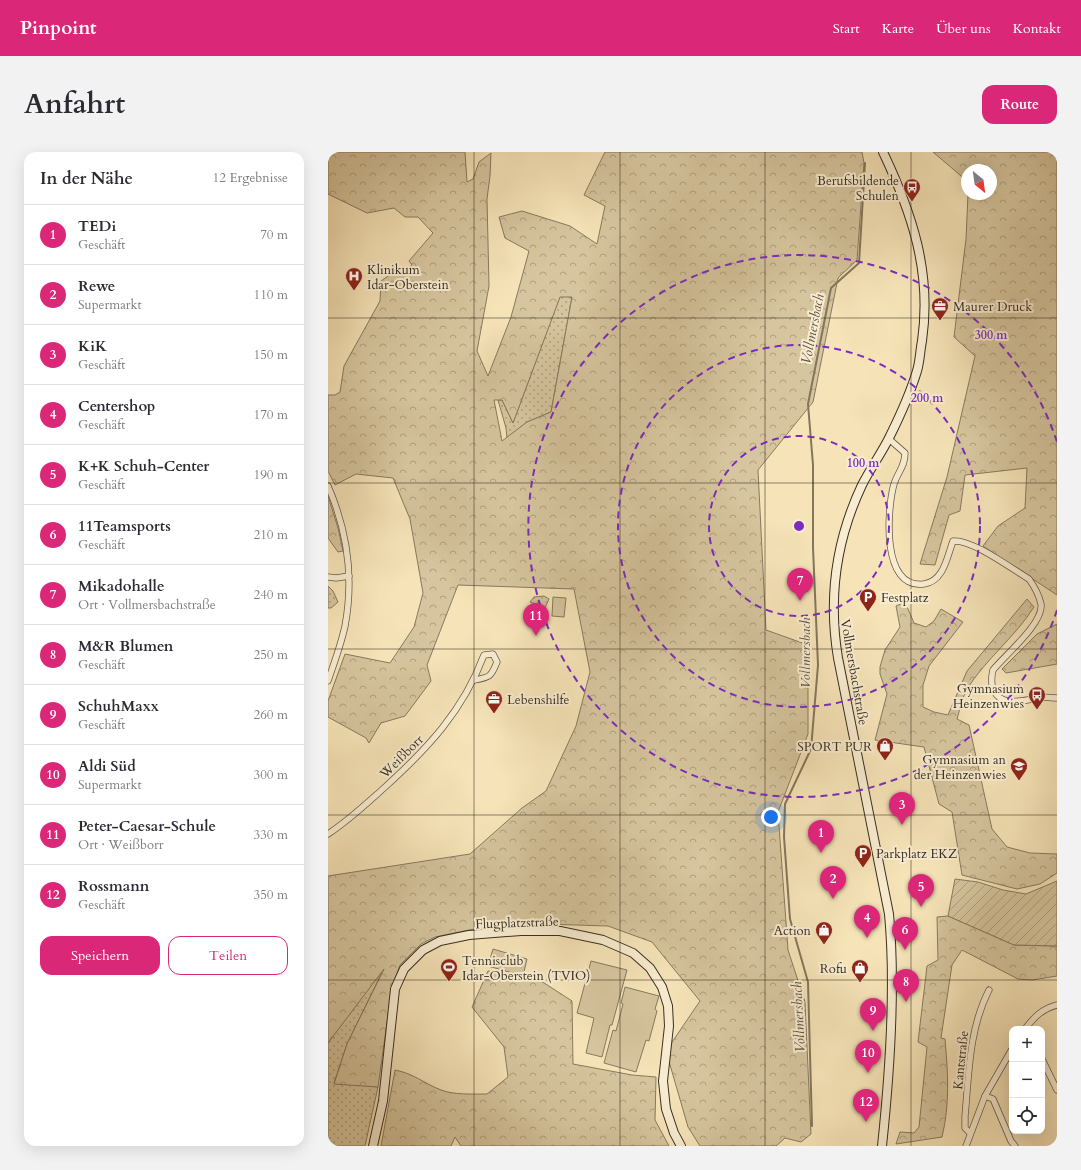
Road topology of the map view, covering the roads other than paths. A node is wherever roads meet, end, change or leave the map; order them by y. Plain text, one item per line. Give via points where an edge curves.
1 (883, 152) edge
2 (889, 439) junction
3 (328, 486) edge
4 (349, 576) junction
5 (328, 577) edge
6 (475, 680) junction
7 (328, 681) edge
8 (1057, 698) edge
9 (328, 834) edge
10 (989, 990) dead end
11 (1057, 1005) edge
12 (1027, 1026) edge
13 (1009, 1054) edge
14 (1043, 1062) edge
15 (1057, 1090) edge
16 (985, 1096) junction
17 (970, 1133) junction
18 (373, 1146) edge
19 (681, 1146) edge
20 (882, 1146) edge
21 (966, 1146) edge
22 (1015, 1146) edge

1 - 2 main road, Vollmersbachstraße via 916,233 925,299 924,327 917,369
2 - 8 street via 905,453 905,463 894,485 889,521 891,549 897,571 908,581 927,584 942,572 954,541 960,540 1029,579 1035,587 1041,605 1035,624 993,670 992,687 997,696 1005,700 1018,702 1040,697
2 - 20 main road, Vollmersbachstraße via 863,483 842,538 833,601 834,636 889,914 893,954
3 - 4 street via 344,534
4 - 5 street
4 - 7 street via 345,627
6 - 6 street, Weißborr via 484,655 493,654 497,662 493,673 490,677
6 - 9 street, Weißborr via 443,728 429,744 358,812
10 - 17 street, Kantstraße via 980,1007 974,1028 965,1116 966,1128
11 - 12 street via 1035,1016
13 - 16 street
14 - 15 street
16 - 17 street
16 - 22 street via 993,1099
17 - 21 street
18 - 19 main road, Flugplatzstraße via 383,1101 395,988 404,969 423,950 440,941 469,935 521,931 560,931 602,940 633,953 650,968 662,988 668,1006 669,1026 662,1081 666,1109

